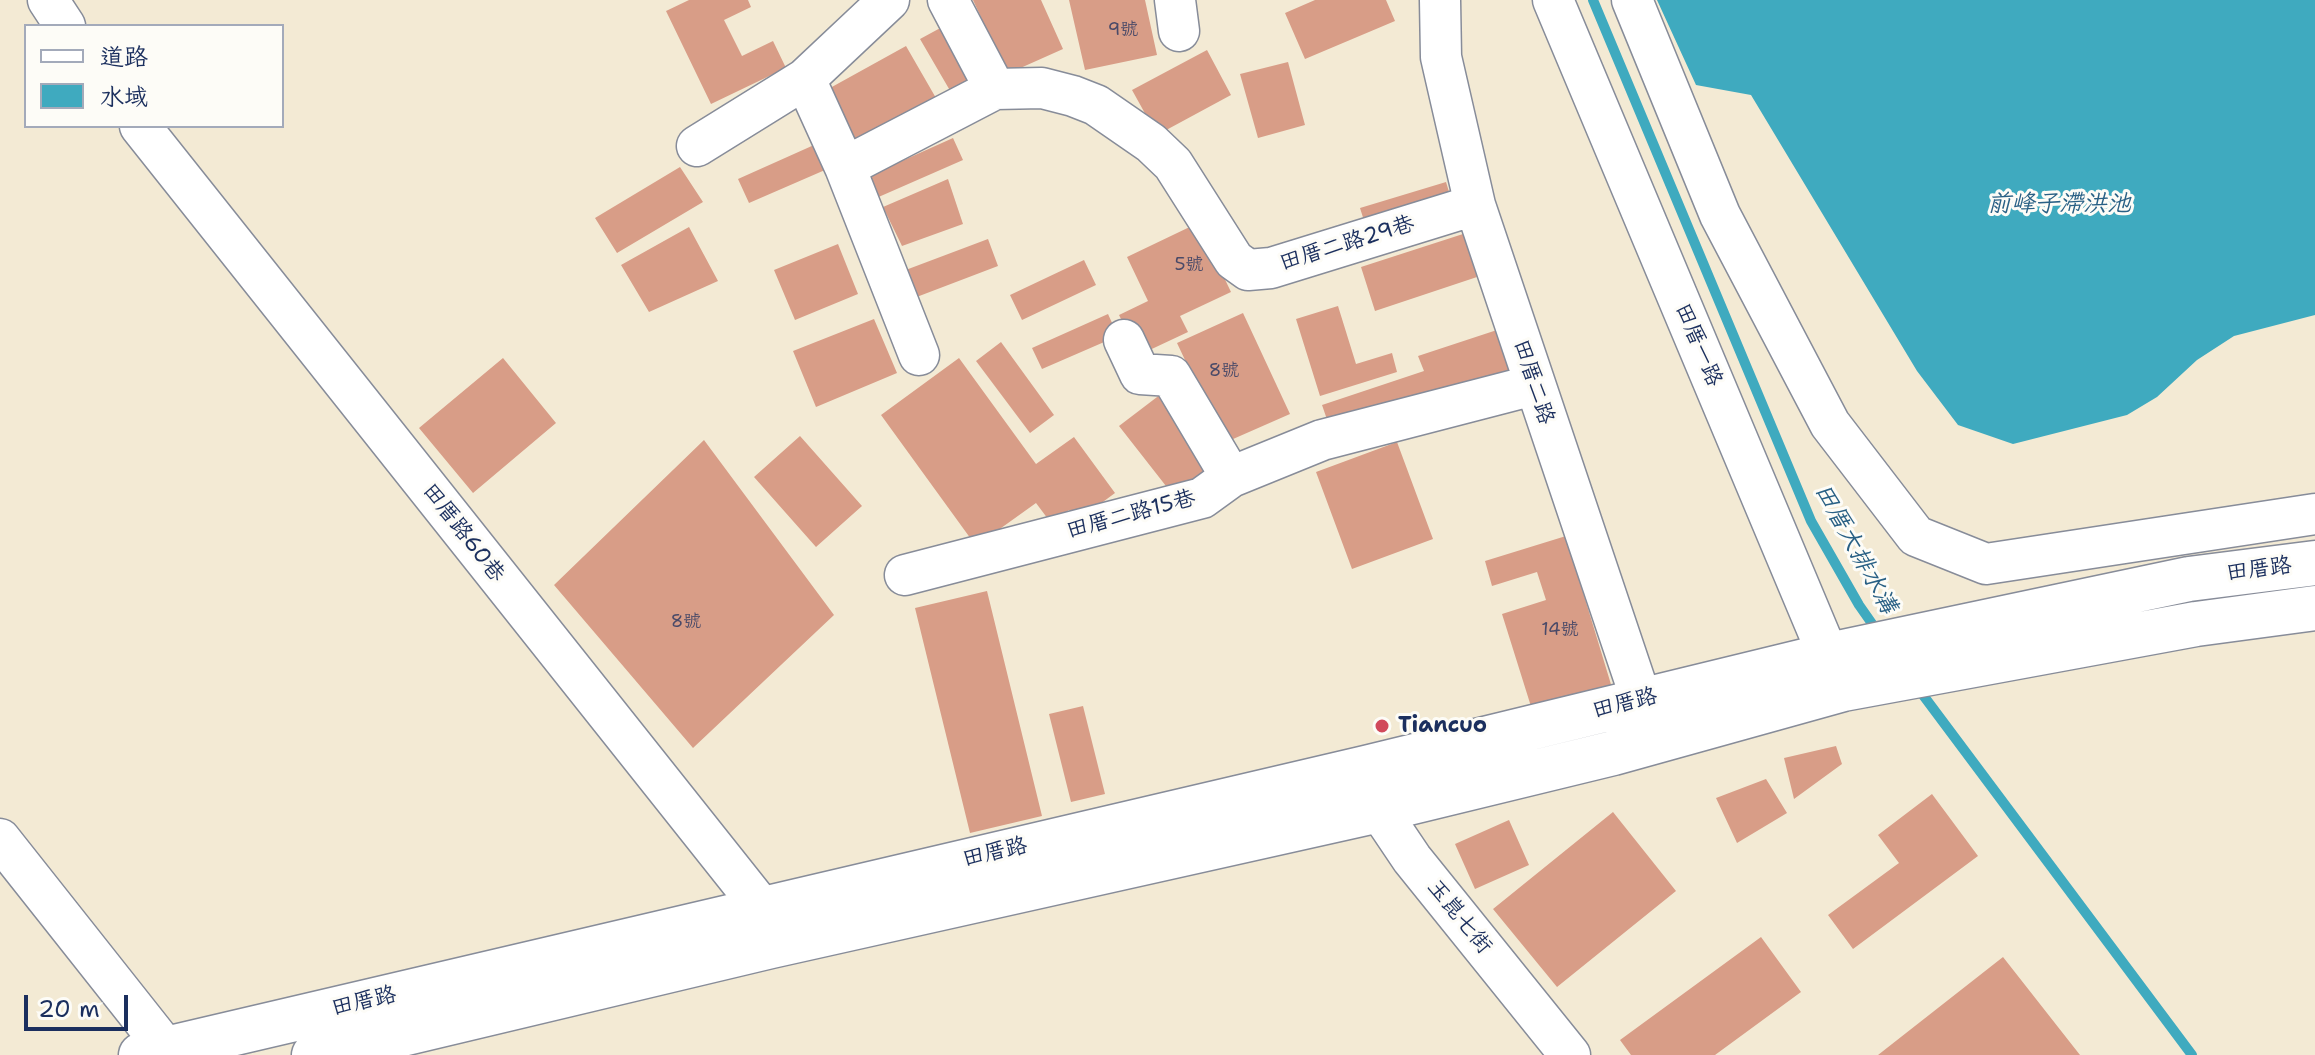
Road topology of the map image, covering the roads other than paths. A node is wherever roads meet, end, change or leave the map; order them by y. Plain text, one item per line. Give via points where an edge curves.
1 (48, 0) edge
2 (889, 0) edge
3 (948, 0) edge
4 (1440, 0) edge
5 (1553, 0) edge
6 (1632, 0) edge
7 (64, 24) edge
8 (805, 79) junction
9 (995, 89) junction
10 (142, 128) edge
11 (697, 146) dead end
12 (845, 167) junction
13 (1475, 205) junction
14 (1124, 340) dead end
15 (919, 355) dead end
16 (1534, 385) junction
17 (1231, 477) junction
18 (2315, 514) edge
19 (2315, 563) edge
20 (905, 575) dead end
21 (2315, 608) edge
22 (1930, 654) junction
23 (1846, 670) junction
24 (1641, 699) junction
25 (1613, 753) junction
26 (1366, 768) junction
27 (1379, 810) junction
28 (0, 839) edge
29 (766, 927) junction
30 (159, 1053) edge
31 (314, 1055) edge
32 (1570, 1055) edge

1 - 7 street
2 - 8 street
3 - 9 street
4 - 13 street, 田厝二路 via 1441,57
5 - 23 street, 田厝一路
6 - 18 street via 1720,215 1830,424 1916,536 1986,564
8 - 11 street
8 - 12 street
9 - 12 street, 田厝二路29巷
9 - 13 street, 田厝二路29巷 via 1042,88 1073,96 1129,128 1173,164 1234,260 1248,270 1271,268
10 - 29 street, 田厝路60巷
12 - 15 street
13 - 16 street, 田厝二路
14 - 17 street via 1140,374 1171,376
16 - 17 street, 田厝二路15巷 via 1322,440
16 - 24 street, 田厝二路
17 - 20 street, 田厝二路15巷 via 1202,498
19 - 22 main road, 田厝路 via 2189,579
21 - 22 main road, 田厝路
22 - 23 main road
23 - 24 main road, 田厝路
23 - 25 main road, 田厝路
24 - 25 street
24 - 26 main road, 田厝路
25 - 27 main road, 田厝路
26 - 27 street, 玉崑七街
26 - 29 main road, 田厝路
27 - 29 main road, 田厝路
27 - 32 street, 玉崑七街 via 1412,859
28 - 30 street
29 - 30 main road, 田厝路
29 - 31 main road, 田厝路

